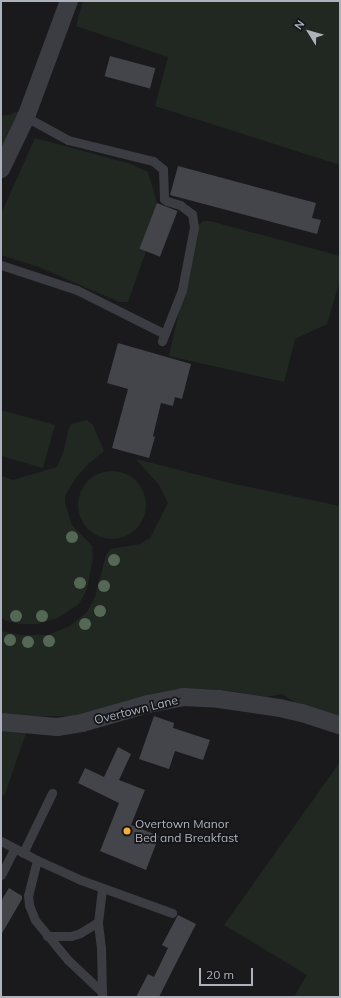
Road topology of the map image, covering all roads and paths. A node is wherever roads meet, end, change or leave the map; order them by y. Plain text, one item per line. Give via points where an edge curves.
1 (69, 1) edge
2 (26, 117) junction
3 (1, 169) edge
4 (1, 265) edge
5 (1, 722) edge
6 (340, 725) edge
7 (52, 793) dead end
8 (1, 841) edge
9 (19, 851) junction
10 (37, 860) junction
11 (1, 875) edge
12 (102, 889) junction
13 (172, 913) dead end
14 (98, 922) junction
15 (47, 936) junction
16 (102, 994) edge

1 - 2 street
2 - 3 street
2 - 4 lane via 68,140 153,161 163,169 164,199 180,205 192,214 194,227 184,279 163,338 77,290
5 - 6 street, Overtown Lane via 57,727 82,723 148,704 183,698 219,699 280,708
7 - 9 lane
8 - 9 lane
9 - 10 lane
9 - 11 lane
10 - 12 lane
10 - 15 lane via 28,894 29,905 35,920
12 - 13 lane
12 - 14 lane
14 - 15 lane via 71,936
14 - 16 lane
15 - 16 lane

